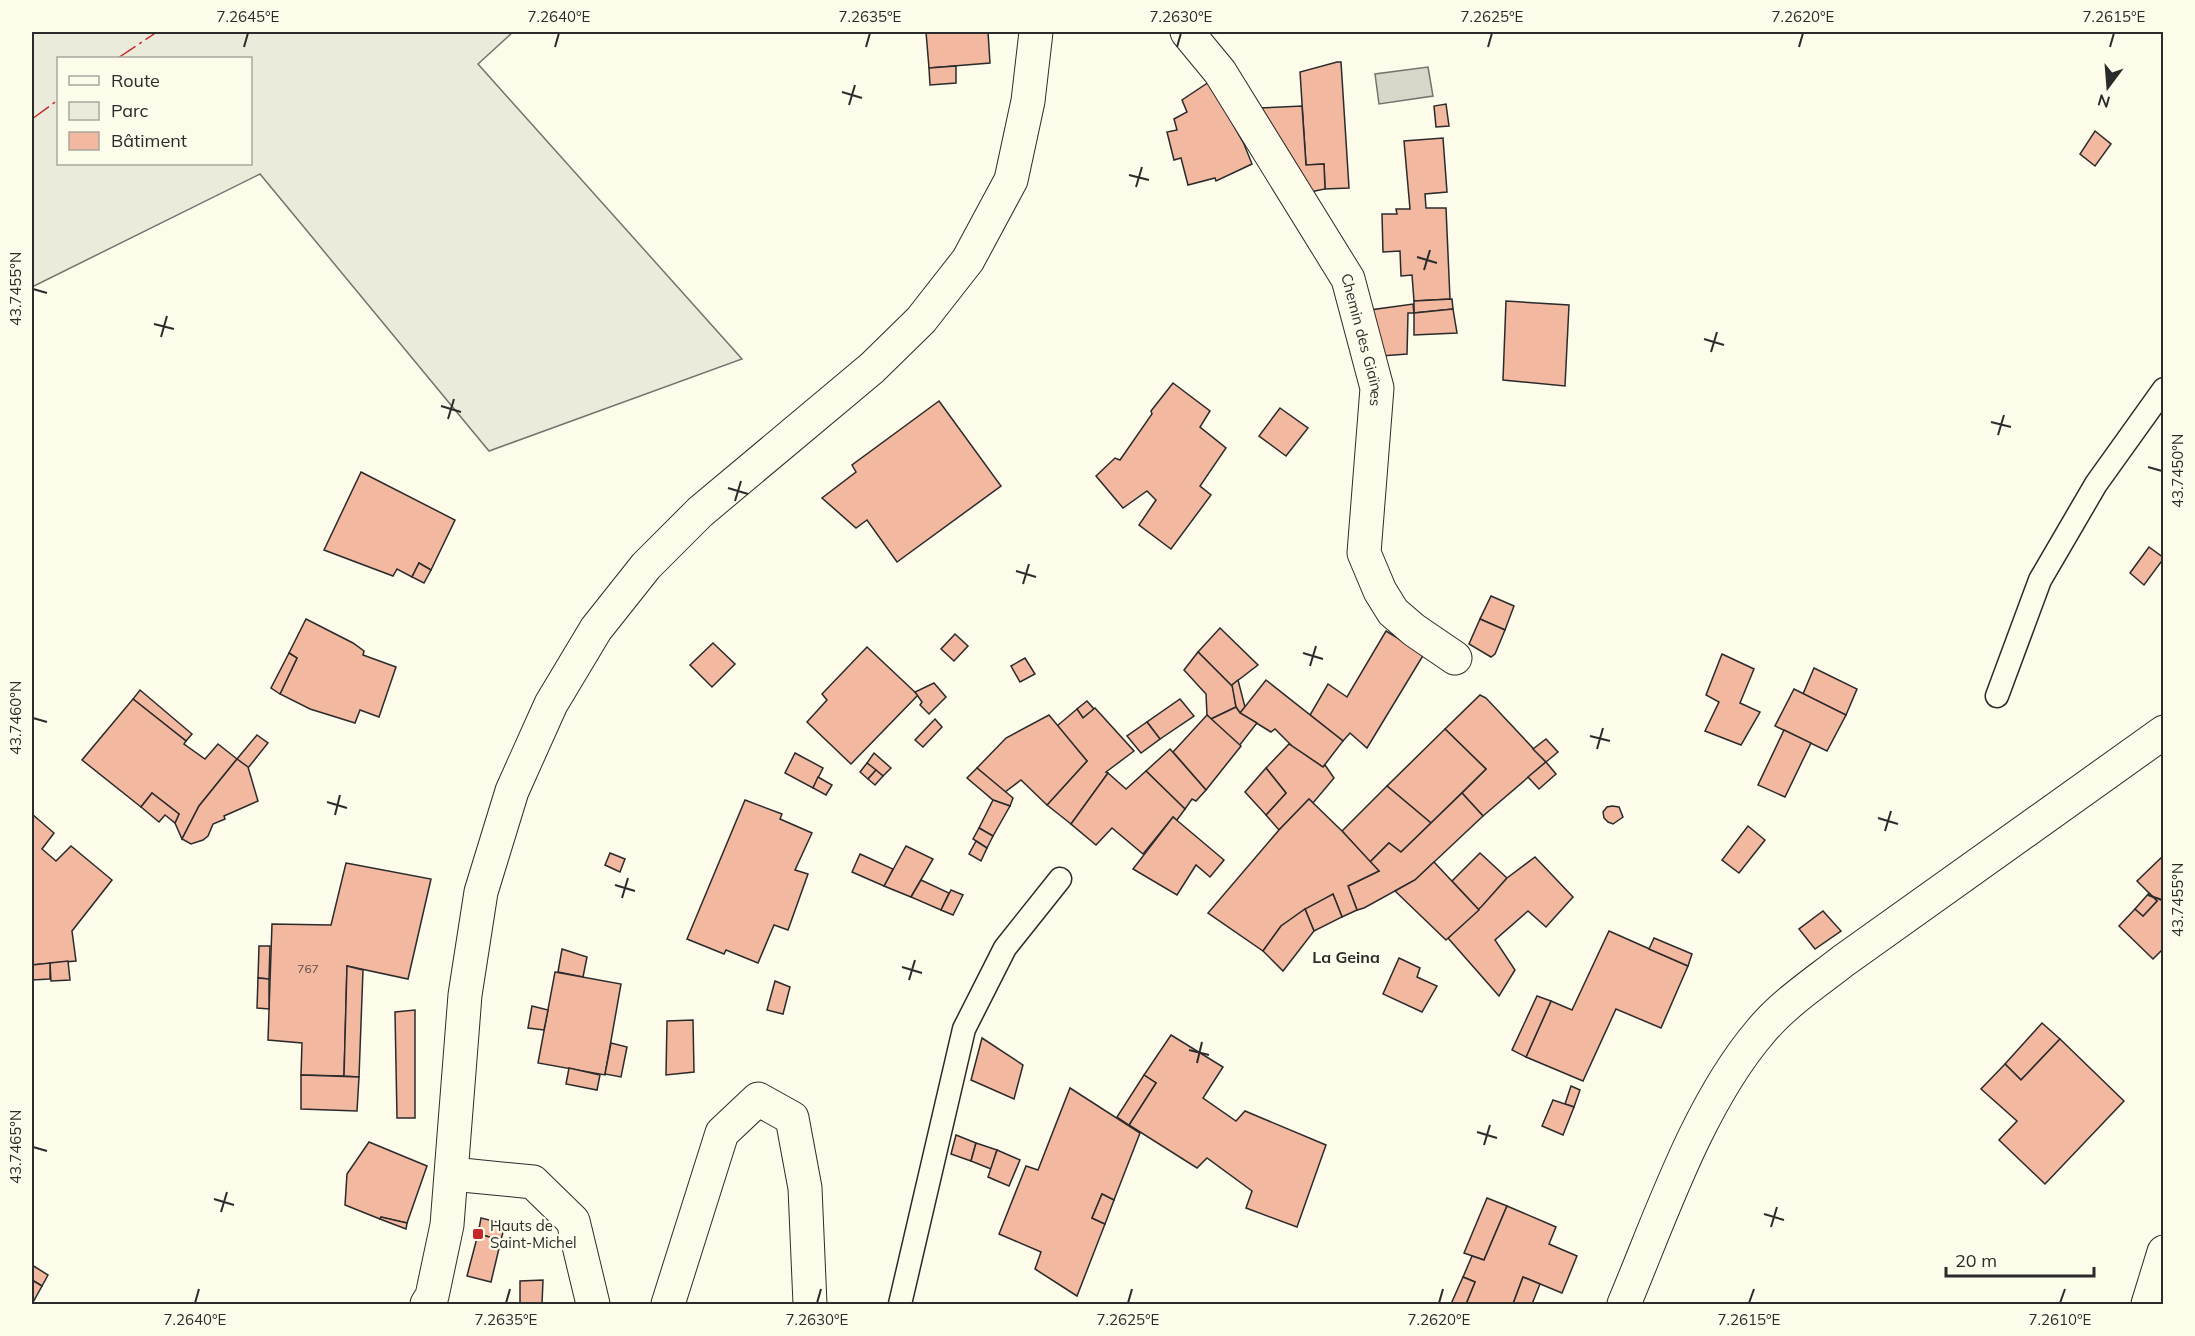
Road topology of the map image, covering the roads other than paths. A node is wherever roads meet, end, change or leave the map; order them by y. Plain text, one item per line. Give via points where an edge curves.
1 (1036, 32) edge
2 (1187, 32) edge
3 (2163, 389) edge
4 (1455, 658) dead end
5 (1997, 696) dead end
6 (2163, 732) edge
7 (1060, 879) dead end
8 (452, 1174) junction
9 (2163, 1252) edge
10 (427, 1305) edge
11 (593, 1305) edge
12 (668, 1305) edge
13 (810, 1305) edge
14 (900, 1305) edge
15 (1624, 1305) edge
16 (2148, 1305) edge

1 - 8 street via 1028,101 1011,180 968,260 921,320 872,368 699,512 646,566 596,629 551,704 513,791 480,892 465,995
2 - 4 street, Chemin des Giaïnes via 1220,72 1348,279 1377,388 1364,553 1393,612
3 - 5 lane via 2096,484 2040,580
6 - 15 street via 1843,961 1760,1031 1695,1136
7 - 14 lane via 1005,948 964,1029
8 - 10 street via 441,1261
8 - 11 street via 533,1182 573,1221
9 - 16 street
12 - 13 street via 722,1133 758,1099 792,1118 805,1188

